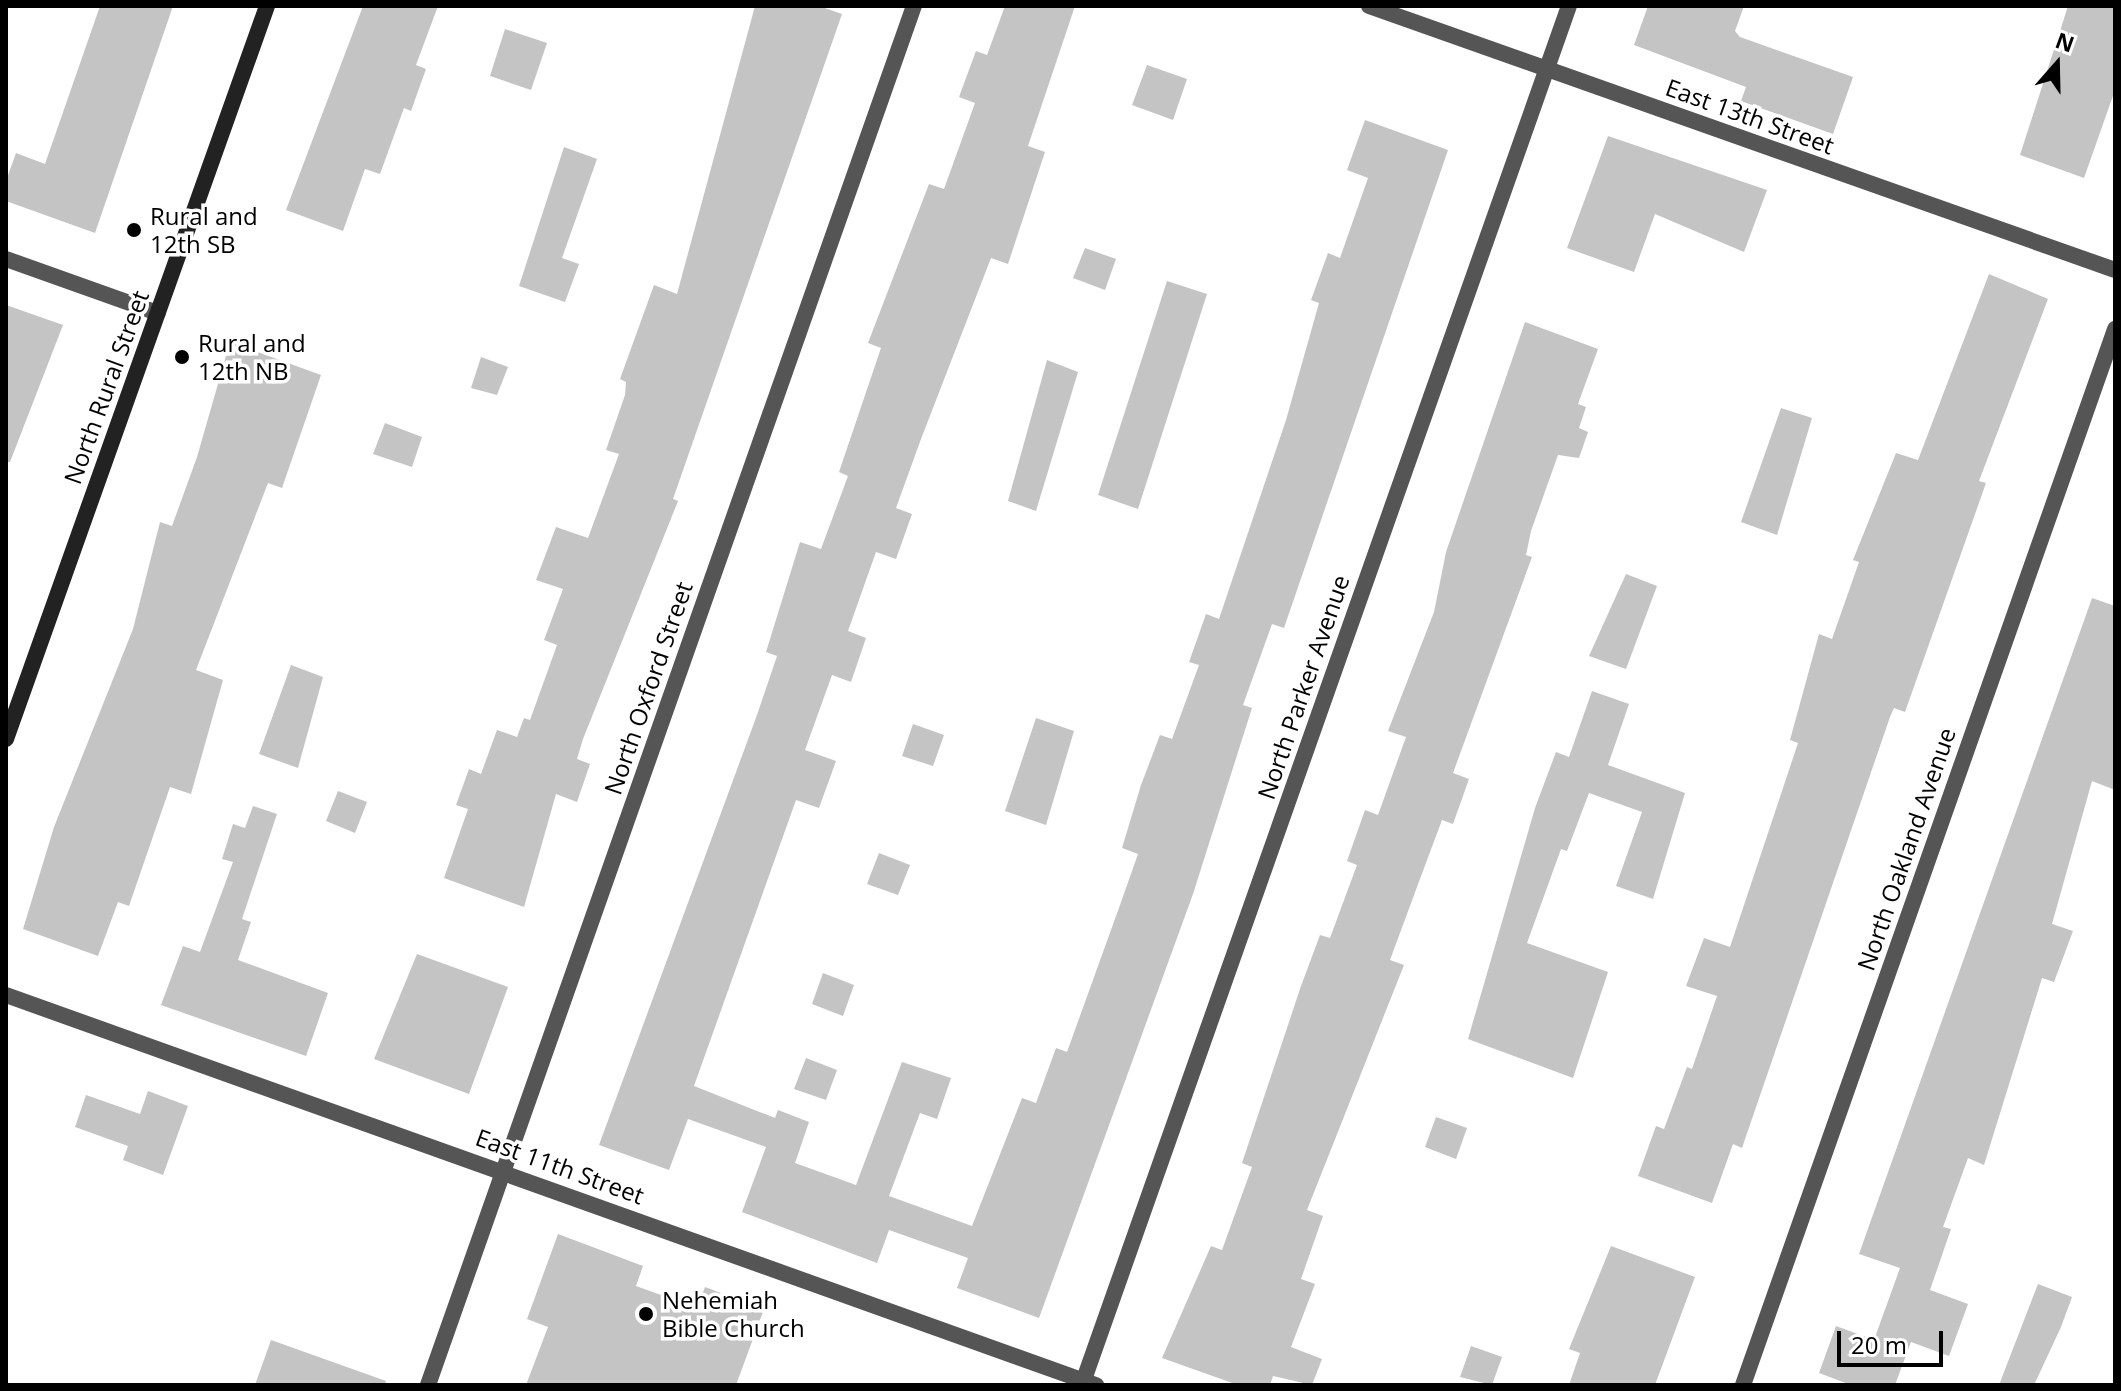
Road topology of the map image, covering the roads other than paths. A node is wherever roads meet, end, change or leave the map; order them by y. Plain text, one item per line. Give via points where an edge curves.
1 (267, 6) edge
2 (914, 6) edge
3 (1369, 6) edge
4 (1569, 6) edge
5 (1547, 69) junction
6 (6, 259) edge
7 (2115, 270) edge
8 (158, 313) junction
9 (2115, 329) edge
10 (6, 739) edge
11 (6, 995) edge
12 (503, 1172) junction
13 (1087, 1383) edge
14 (428, 1385) edge
15 (1743, 1385) edge

1 - 8 main road, North Rural Street
2 - 12 street, North Oxford Street
3 - 5 street, East 13th Street
4 - 5 street, North Parker Avenue
5 - 7 street, East 13th Street
5 - 13 street, North Parker Avenue
6 - 8 street
8 - 10 main road, North Rural Street
9 - 15 street, North Oakland Avenue
11 - 12 street, East 11th Street
12 - 13 street, East 11th Street
12 - 14 street, North Oxford Street

